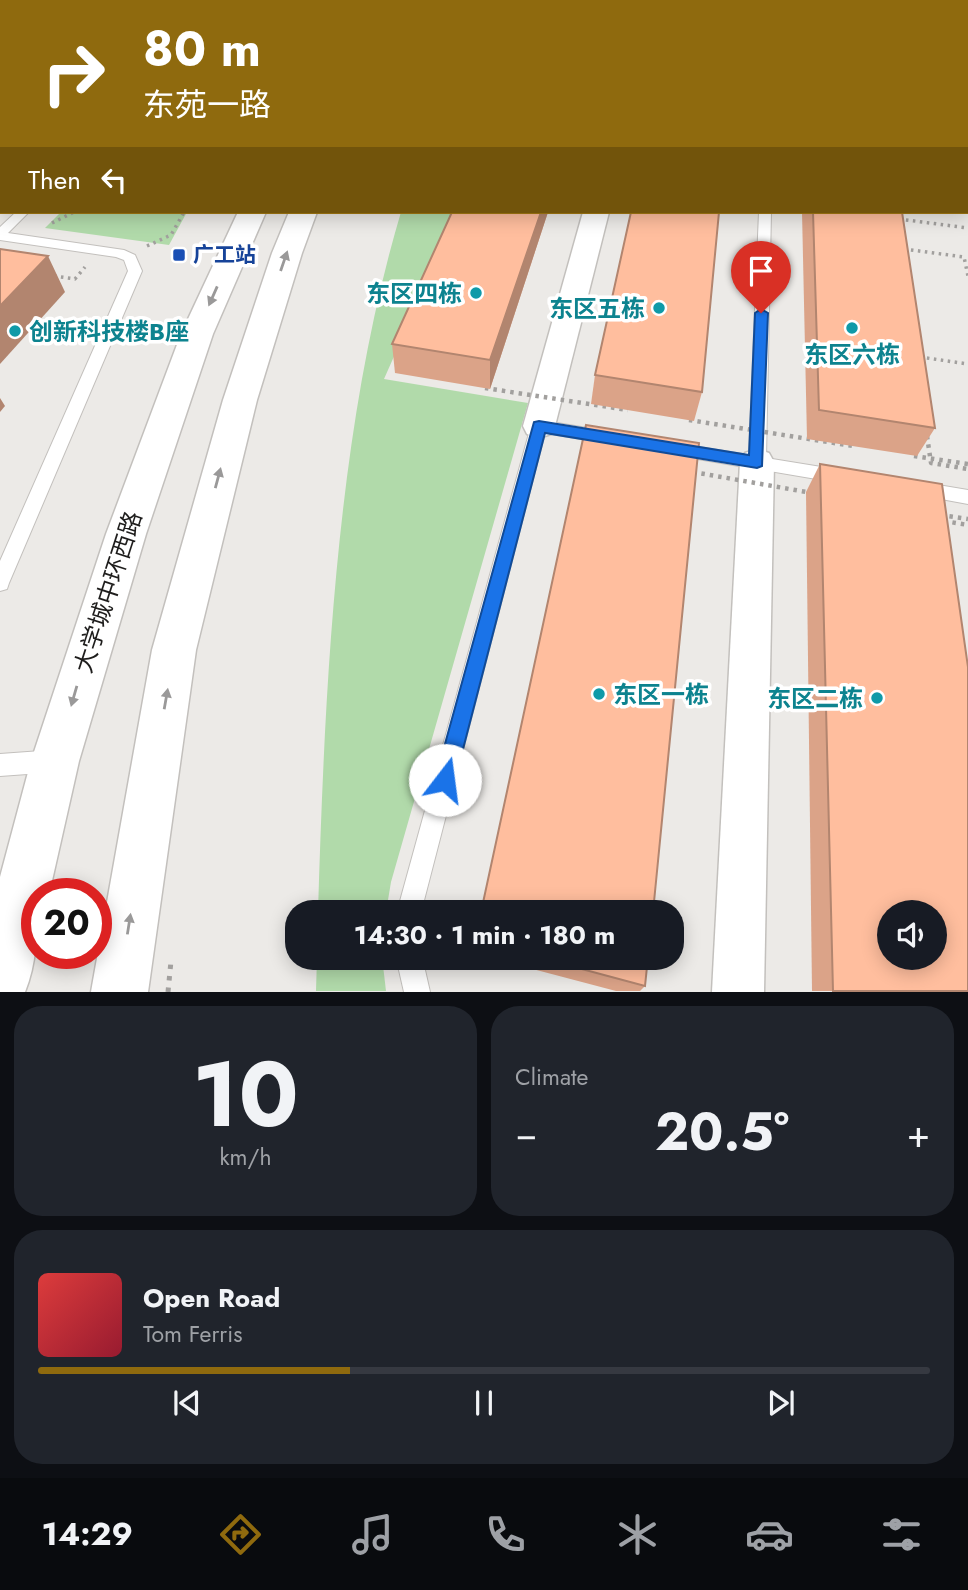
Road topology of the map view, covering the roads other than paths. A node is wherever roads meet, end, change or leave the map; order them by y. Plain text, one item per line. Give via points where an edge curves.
1 (21, 214) edge
2 (251, 214) edge
3 (302, 214) edge
4 (595, 214) edge
5 (765, 214) edge
6 (0, 235) edge
7 (539, 426) junction
8 (619, 439) edge
9 (659, 446) edge
10 (757, 462) junction
11 (858, 479) edge
12 (899, 485) edge
13 (968, 496) edge
14 (0, 583) edge
15 (55, 761) junction
16 (0, 765) edge
17 (413, 900) edge
18 (413, 970) edge
19 (0, 984) edge
20 (119, 992) edge
21 (417, 992) edge
22 (738, 992) edge

1 - 6 lane
2 -> 15 main road, 大学城中环西路 via 197,334 122,547
20 -> 3 main road via 174,650 240,400
4 - 7 street
5 - 10 lane
6 - 14 lane via 119,253 130,258 135,271
7 - 8 lane
7 - 17 lane
9 - 10 lane
10 - 11 lane
10 - 22 street
12 - 13 lane
15 - 16 lane
15 - 19 main road, 大学城中环西路
18 - 21 lane

